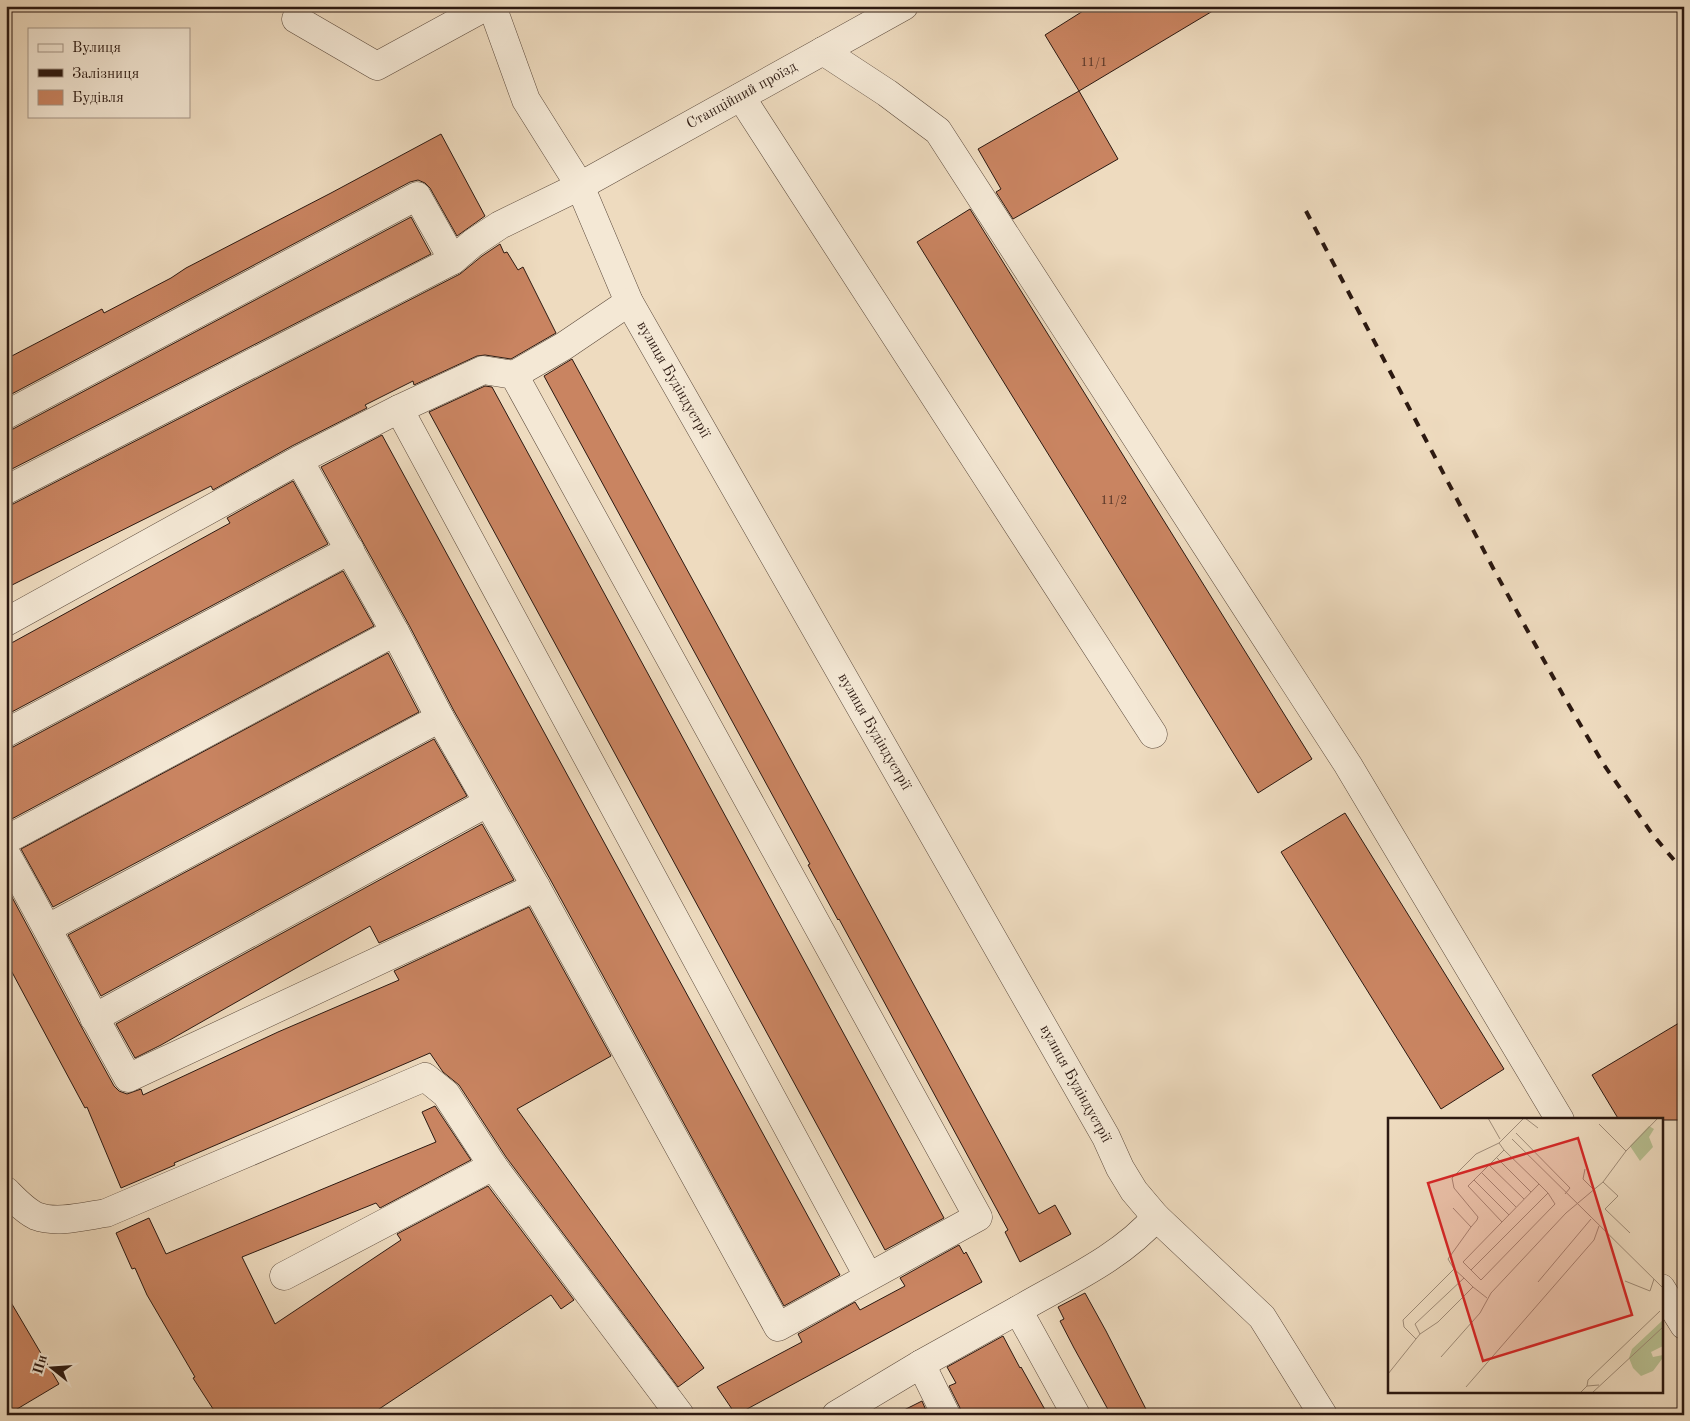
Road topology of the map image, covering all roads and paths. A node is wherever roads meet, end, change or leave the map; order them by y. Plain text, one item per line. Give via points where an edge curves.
1 (487, 6) edge
2 (492, 6) edge
3 (904, 6) edge
4 (296, 19) dead end
5 (823, 51) junction
6 (741, 97) junction
7 (580, 186) junction
8 (453, 260) junction
9 (629, 302) junction
10 (514, 375) junction
11 (399, 409) junction
12 (6, 415) edge
13 (299, 460) junction
14 (6, 490) edge
15 (350, 550) junction
16 (6, 622) edge
17 (395, 632) junction
18 (440, 718) junction
19 (6, 733) edge
20 (1153, 734) dead end
21 (487, 802) junction
22 (6, 840) edge
23 (6, 854) edge
24 (536, 886) junction
25 (48, 928) junction
26 (94, 1018) junction
27 (1559, 1118) edge
28 (493, 1166) junction
29 (6, 1191) edge
30 (1156, 1217) junction
31 (284, 1276) dead end
32 (868, 1276) junction
33 (1662, 1290) edge
34 (1018, 1310) junction
35 (1684, 1325) edge
36 (920, 1364) junction
37 (680, 1415) edge
38 (836, 1415) edge
39 (946, 1415) edge
40 (1076, 1415) edge
41 (1323, 1415) edge

1 - 4 street via 377,66
2 - 7 street, вулиця Будіндустрії via 526,100
3 - 5 street, Станційний проїзд
5 - 6 street, Станційний проїзд
5 - 27 street via 938,131 1348,765
6 - 7 street, Станційний проїзд
6 - 20 street
7 - 8 street, Станційний проїзд via 500,225
7 - 9 street, вулиця Будіндустрії
8 - 12 street via 418,196
8 - 14 street, Станційний проїзд
9 - 10 street
9 - 30 street, вулиця Будіндустрії via 1106,1137 1120,1168
10 - 11 street via 483,370
10 - 32 street via 978,1217
11 - 13 street
11 - 32 street
13 - 15 street
13 - 16 street
15 - 17 street
15 - 19 street
17 - 18 street
17 - 22 street
18 - 21 street
18 - 25 street
21 - 24 street
21 - 26 street
23 - 25 street
24 - 26 street via 128,1078
24 - 32 street via 778,1327
25 - 26 street
28 - 29 street via 446,1094 425,1077 106,1213 55,1219 36,1216
28 - 31 street
28 - 37 street
30 - 34 street via 1129,1243
30 - 41 street, вулиця Будіндустрії via 1262,1317
33 - 35 street
34 - 36 street
34 - 40 street
36 - 38 street
36 - 39 street

